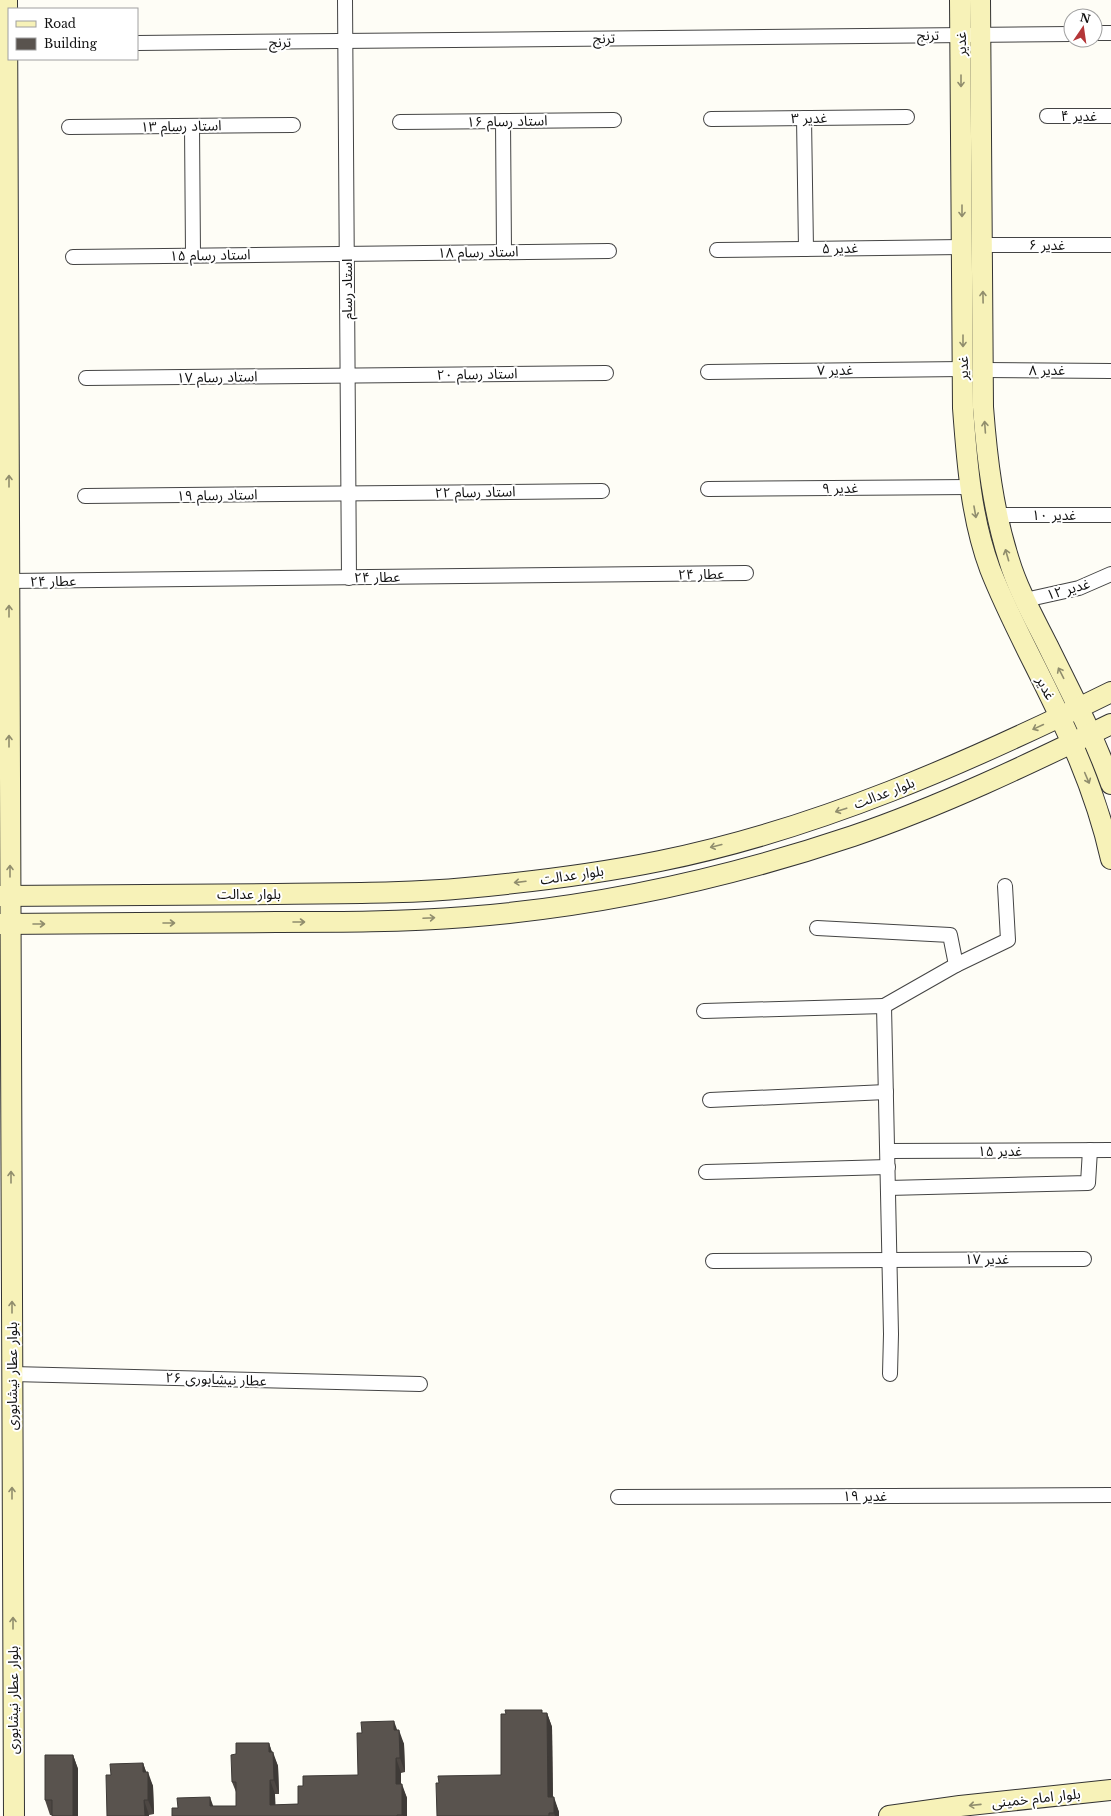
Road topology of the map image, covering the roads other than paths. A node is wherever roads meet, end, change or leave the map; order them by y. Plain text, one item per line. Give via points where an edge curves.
1 (7, 0) edge
2 (345, 0) edge
3 (960, 0) edge
4 (980, 0) edge
5 (981, 34) junction
6 (1063, 34) edge
7 (960, 35) junction
8 (345, 41) junction
9 (138, 43) edge
10 (5, 44) edge
11 (1048, 116) dead end
12 (1111, 116) edge
13 (907, 117) dead end
14 (804, 118) junction
15 (711, 119) dead end
16 (614, 120) dead end
17 (503, 121) junction
18 (400, 122) dead end
19 (293, 125) dead end
20 (192, 126) junction
21 (69, 127) dead end
22 (982, 245) junction
23 (1111, 245) edge
24 (962, 247) junction
25 (806, 249) junction
26 (717, 250) dead end
27 (609, 251) dead end
28 (504, 252) junction
29 (346, 254) junction
30 (194, 255) junction
31 (73, 256) dead end
32 (963, 369) junction
33 (983, 370) junction
34 (1111, 371) edge
35 (708, 372) dead end
36 (606, 373) dead end
37 (347, 375) junction
38 (86, 378) dead end
39 (971, 487) junction
40 (708, 490) dead end
41 (602, 491) dead end
42 (348, 493) junction
43 (85, 496) dead end
44 (996, 515) junction
45 (1111, 515) edge
46 (746, 574) dead end
47 (1111, 574) edge
48 (349, 578) junction
49 (9, 581) junction
50 (1025, 600) junction
51 (1111, 692) edge
52 (1078, 708) junction
53 (1060, 716) junction
54 (1111, 724) edge
55 (1090, 734) junction
56 (1072, 742) junction
57 (1111, 784) edge
58 (1111, 859) edge
59 (1006, 886) dead end
60 (5, 896) edge
61 (5, 924) edge
62 (817, 928) dead end
63 (956, 965) junction
64 (884, 1006) junction
65 (704, 1011) dead end
66 (886, 1092) junction
67 (710, 1100) dead end
68 (1090, 1150) junction
69 (1111, 1150) edge
70 (888, 1151) junction
71 (888, 1167) junction
72 (706, 1172) dead end
73 (888, 1188) junction
74 (890, 1259) junction
75 (1084, 1259) dead end
76 (713, 1261) dead end
77 (6, 1374) edge
78 (890, 1374) dead end
79 (420, 1384) dead end
80 (1111, 1495) edge
81 (618, 1497) dead end
82 (7, 1762) edge
83 (1111, 1790) edge
84 (14, 1816) edge
85 (889, 1816) edge

1 - 10 street, بلوار عطار نیشابوری
2 - 8 street, استاد رسام
3 - 7 street, غدیر
4 - 5 street, غدیر
5 - 6 street, ترنج
5 - 7 street, ترنج
5 - 22 street, غدیر
7 - 8 street, ترنج
7 -> 24 street, غدیر
8 - 9 street, ترنج
8 - 29 street, استاد رسام
49 -> 10 street, بلوار عطار نیشابوری
11 - 12 street, غدیر ۴
13 - 14 street, غدیر ۳
14 - 15 street, غدیر ۳
14 - 25 street
16 - 17 street, استاد رسام ۱۶
17 - 18 street, استاد رسام ۱۶
17 - 28 street
19 - 20 street, استاد رسام ۱۳
20 - 21 street, استاد رسام ۱۳
20 - 30 street
22 - 23 street, غدیر ۶
33 -> 22 street, غدیر
24 - 25 street, غدیر ۵
24 -> 32 street, غدیر
25 - 26 street, غدیر ۵
27 - 28 street, استاد رسام ۱۸
28 - 29 street, استاد رسام ۱۸
29 - 30 street, استاد رسام ۱۵
29 - 37 street, استاد رسام
30 - 31 street, استاد رسام ۱۵
32 - 35 street, غدیر ۷
32 - 39 street, غدیر via 966,448
33 - 34 street, غدیر ۸
44 -> 33 street, غدیر via 987,461
36 - 37 street, استاد رسام ۲۰
37 - 38 street, استاد رسام ۱۷
37 - 42 street, استاد رسام
39 - 40 street, غدیر ۹
39 -> 53 street, غدیر via 976,519 990,568 1009,614
41 - 42 street, استاد رسام ۲۲
42 - 43 street, استاد رسام ۱۹
42 - 48 street, استاد رسام
44 - 45 street, غدیر ۱۰
50 -> 44 street, غدیر via 1009,561
46 - 48 street, عطار ۲۴
47 - 50 street, غدیر ۱۲ via 1079,588
48 - 49 street, عطار ۲۴
60 -> 49 street, بلوار عطار نیشابوری
52 -> 50 street, غدیر
51 - 52 street, بلوار عدالت
52 - 53 street, بلوار عدالت
52 - 55 street, غدیر
53 - 56 street, غدیر
53 -> 60 street, بلوار عدالت via 934,774 844,809 752,837 661,860 568,876 464,888 358,893
54 - 55 street, بلوار عدالت
55 - 56 street, بلوار عدالت
55 - 57 street, غدیر
56 -> 58 street, غدیر via 1092,790
61 -> 56 street, بلوار عدالت via 359,922 466,917 573,904 667,888 760,865 854,836 946,800
59 - 63 street via 1008,940
60 - 61 street, بلوار عطار نیشابوری
77 -> 61 street, بلوار عطار نیشابوری
62 - 63 street via 950,935
63 - 64 street
64 - 65 street
64 - 66 street
66 - 67 street
66 - 70 street
68 - 69 street, غدیر ۱۵
68 - 70 street, غدیر ۱۵
68 - 73 street via 1088,1182
70 - 71 street
71 - 72 street
71 - 73 street
73 - 74 street
74 - 75 street, غدیر ۱۷
74 - 76 street, غدیر ۱۷
74 - 78 street
77 - 79 street, عطار نیشابوری ۲۶
82 -> 77 street, بلوار عطار نیشابوری
80 - 81 street, غدیر ۱۹
82 - 84 street, بلوار عطار نیشابوری
83 -> 85 street, بلوار امام خمینی

